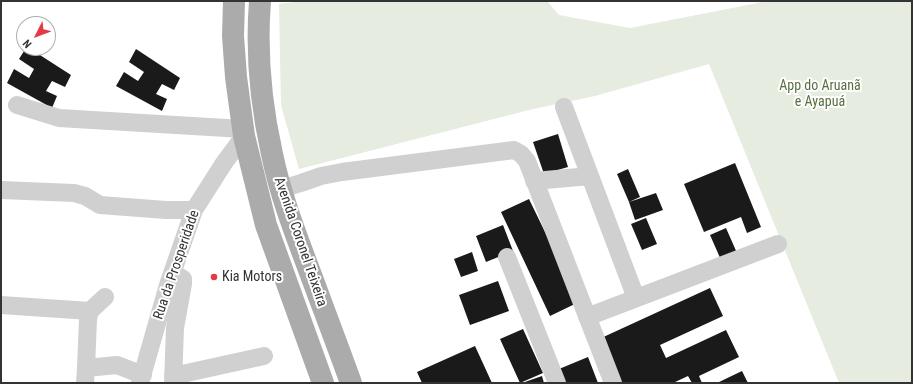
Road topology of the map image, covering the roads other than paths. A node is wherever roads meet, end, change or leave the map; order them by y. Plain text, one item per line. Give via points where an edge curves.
1 (234, 1) edge
2 (260, 1) edge
3 (17, 105) dead end
4 (564, 107) dead end
5 (243, 132) junction
6 (590, 176) junction
7 (534, 181) junction
8 (281, 189) junction
9 (1, 190) edge
10 (194, 210) junction
11 (778, 244) dead end
12 (507, 257) dead end
13 (172, 274) junction
14 (105, 296) dead end
15 (636, 298) junction
16 (1, 305) edge
17 (90, 311) junction
18 (587, 317) junction
19 (264, 356) dead end
20 (86, 375) edge
21 (142, 379) edge
22 (173, 380) edge
23 (324, 383) edge
24 (351, 383) edge
25 (557, 383) edge
26 (613, 383) edge

1 - 5 main road, Avenida Coronel Teixeira via 233,36
2 - 8 main road, Avenida Coronel Teixeira via 259,62 265,118
3 - 5 street via 59,118
4 - 6 street
5 - 10 street, Rua da Prosperidade
5 - 23 main road, Avenida Coronel Teixeira via 266,225
6 - 7 street
6 - 15 street
7 - 8 street via 527,161 514,150 342,172
7 - 18 street
8 - 24 main road, Avenida Coronel Teixeira via 286,209
9 - 10 street via 74,194 85,196 100,205
10 - 13 street, Rua da Prosperidade
11 - 15 street
12 - 25 street
13 - 21 street, Rua da Prosperidade
13 - 22 street via 183,279 175,328
14 - 17 street
15 - 18 street
16 - 17 street
17 - 20 street
18 - 26 street
19 - 22 street
20 - 21 street via 117,365

